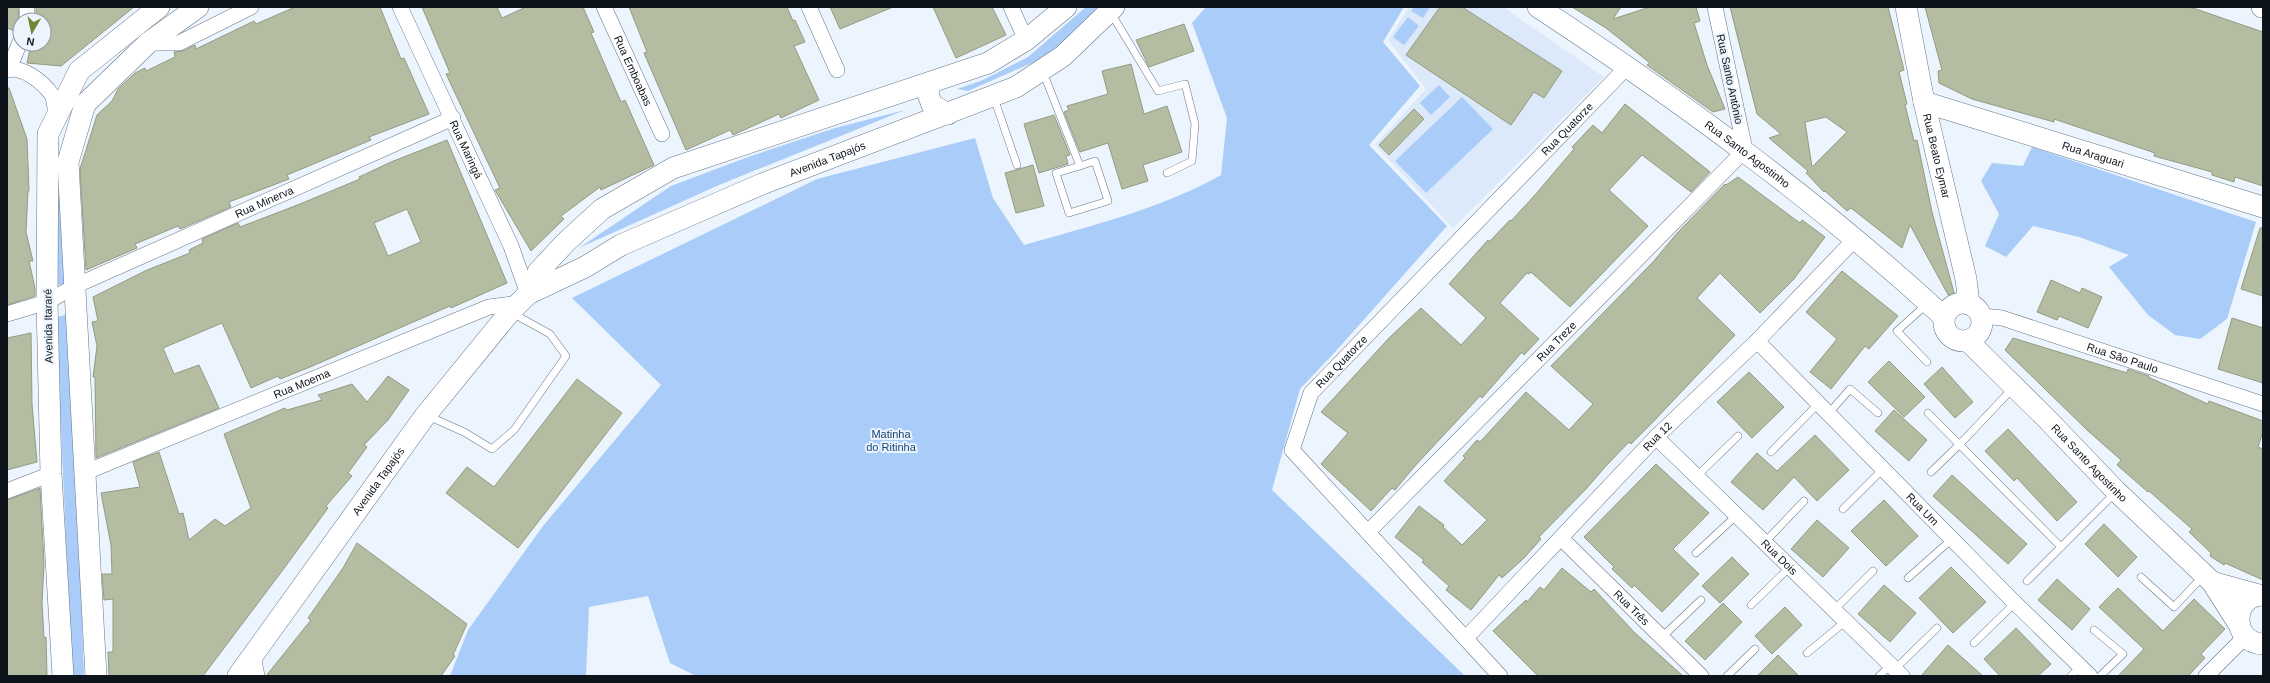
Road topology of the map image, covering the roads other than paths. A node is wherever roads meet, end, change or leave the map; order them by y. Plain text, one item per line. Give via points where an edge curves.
1 (198, 7) edge
2 (251, 7) edge
3 (400, 7) edge
4 (604, 7) edge
5 (809, 7) edge
6 (1011, 7) edge
7 (1066, 7) edge
8 (1538, 7) edge
9 (1715, 7) edge
10 (1906, 7) edge
11 (1112, 9) edge
12 (154, 12) edge
13 (1026, 40) junction
14 (148, 43) junction
15 (16, 52) edge
16 (1628, 66) junction
17 (8, 70) edge
18 (837, 70) dead end
19 (1042, 70) junction
20 (930, 83) junction
21 (993, 96) junction
22 (1924, 102) junction
23 (948, 114) junction
24 (56, 117) junction
25 (453, 118) junction
26 (662, 134) dead end
27 (1745, 150) junction
28 (1017, 165) dead end
29 (1080, 166) junction
30 (1167, 173) dead end
31 (2263, 207) edge
32 (1854, 238) junction
33 (75, 286) junction
34 (47, 302) junction
35 (520, 303) junction
36 (1928, 303) junction
37 (1975, 310) junction
38 (7, 314) edge
39 (1944, 317) junction
40 (1757, 341) junction
41 (1968, 341) junction
42 (1927, 362) dead end
43 (2014, 386) junction
44 (2263, 404) edge
45 (1824, 408) junction
46 (1878, 413) dead end
47 (1928, 413) dead end
48 (426, 416) junction
49 (1738, 436) dead end
50 (1656, 437) junction
51 (1960, 444) junction
52 (1771, 452) dead end
53 (1883, 469) junction
54 (86, 472) junction
55 (1931, 472) dead end
56 (51, 474) junction
57 (1696, 476) junction
58 (7, 491) edge
59 (2116, 491) junction
60 (1804, 501) dead end
61 (1843, 509) dead end
62 (1737, 515) junction
63 (1368, 532) junction
64 (1561, 538) junction
65 (1952, 539) junction
66 (1764, 542) junction
67 (2061, 547) junction
68 (1696, 553) dead end
69 (1790, 567) junction
70 (1873, 571) dead end
71 (2141, 577) dead end
72 (1908, 578) dead end
73 (2208, 579) junction
74 (2027, 581) dead end
75 (2261, 595) edge
76 (1701, 600) dead end
77 (2015, 603) junction
78 (1751, 606) dead end
79 (1834, 610) junction
80 (1846, 621) junction
81 (1937, 628) dead end
82 (2094, 630) dead end
83 (1662, 637) junction
84 (1466, 638) junction
85 (2254, 639) edge
86 (1974, 643) dead end
87 (1755, 649) dead end
88 (1807, 653) dead end
89 (253, 655) junction
90 (1896, 670) edge
91 (2080, 673) edge
92 (63, 676) edge
93 (96, 676) edge
94 (238, 676) edge
95 (257, 676) edge
96 (1500, 676) edge
97 (1701, 676) edge
98 (1728, 676) edge
99 (1879, 676) edge
100 (2100, 676) edge
101 (2206, 676) edge

1 - 14 street
2 - 14 street via 178,43
3 - 25 street, Rua Maringá
4 - 26 street, Rua Emboabas
5 - 18 street
6 - 13 street
7 - 13 street, Avenida Tapajós
8 - 16 street, Rua Santo Agostinho
9 - 27 street, Rua Santo Antônio
10 - 22 street, Rua Beato Eymar
11 - 19 street, Avenida Tapajós via 1063,56
11 - 30 lane via 1158,90 1185,84 1195,124 1192,161
12 - 24 street, Avenida Itararé via 78,71
13 - 20 street, Avenida Tapajós via 988,63
14 - 33 street via 85,104 68,162
15 - 17 street
16 - 27 street, Rua Santo Agostinho
16 - 63 street, Rua Quatorze via 1311,393 1292,450
17 - 24 street via 22,70 53,96
19 - 21 street, Avenida Tapajós via 1016,87
19 - 29 lane
20 - 23 street via 928,94 932,105
20 - 35 street, Avenida Tapajós via 673,168 602,209 538,272
21 - 23 street, Avenida Tapajós
21 - 28 lane
22 - 31 street, Rua Araguari
22 - 37 street, Rua Beato Eymar
23 - 35 street, Avenida Tapajós via 762,184 642,236
24 - 34 street, Avenida Itararé via 48,134
25 - 33 street, Rua Minerva
25 - 35 street, Rua Maringá via 510,246
27 - 32 street, Rua Santo Agostinho
27 - 63 street, Rua Treze
29 - 29 lane via 1056,173 1069,213 1108,201 1095,161
32 - 36 street, Rua Santo Agostinho
32 - 40 street, Rua 12
33 - 34 street, Rua Minerva
33 - 54 street
34 - 38 street, Rua Minerva
34 - 56 street, Avenida Itararé
35 - 48 street, Avenida Tapajós
35 - 48 lane via 550,334 566,356 514,430 492,449 464,432
35 - 54 street, Rua Moema via 489,307
36 - 39 street, Rua Santo Agostinho
36 - 42 lane via 1898,331
37 - 39 street via 1956,304
37 - 41 street via 1982,323 1978,334
37 - 44 street, Rua São Paulo
39 - 41 street via 1945,330 1949,336 1961,342
40 - 45 street, Rua Um
40 - 50 street, Rua 12
41 - 43 street, Rua Santo Agostinho
43 - 51 lane
43 - 59 street, Rua Santo Agostinho
45 - 46 lane via 1850,389
45 - 52 lane
45 - 53 street, Rua Um
47 - 51 lane
48 - 89 street, Avenida Tapajós
49 - 57 lane
50 - 57 street, Rua Dois
50 - 64 street, Rua 12
51 - 55 lane
51 - 67 lane
53 - 61 lane
53 - 65 street, Rua Um
54 - 93 street
56 - 58 street
56 - 92 street, Avenida Itararé
57 - 62 street, Rua Dois
59 - 67 lane
59 - 73 street, Rua Santo Agostinho
60 - 66 lane
62 - 66 street, Rua Dois
62 - 68 lane
63 - 84 street, Rua Quatorze
64 - 83 street, Rua Três
64 - 84 street, Rua 12
65 - 72 lane
65 - 77 street, Rua Um
66 - 69 street, Rua Dois
67 - 74 lane
69 - 78 lane
69 - 79 street, Rua Dois
70 - 79 lane
71 - 73 lane via 2174,607
73 - 75 street, Rua Santo Agostinho
73 - 85 street, Rua Santo Agostinho
75 - 85 street via 2245,602 2238,616
76 - 83 lane
77 - 86 lane
77 - 91 street, Rua Um
79 - 80 street, Rua Dois
80 - 88 lane
80 - 90 street, Rua Dois
81 - 90 lane
82 - 100 lane via 2123,654
83 - 97 street, Rua Três
84 - 96 street, Rua Quatorze
85 - 101 street
87 - 98 lane
89 - 94 street, Avenida Tapajós
89 - 95 street
90 - 99 lane

